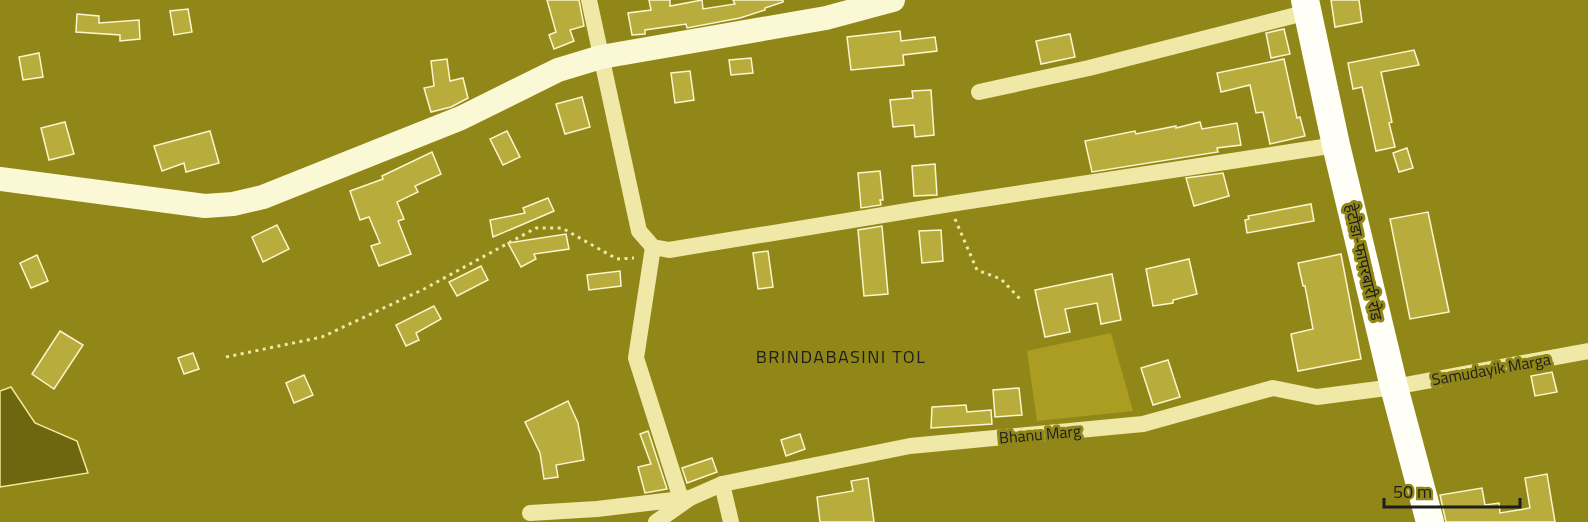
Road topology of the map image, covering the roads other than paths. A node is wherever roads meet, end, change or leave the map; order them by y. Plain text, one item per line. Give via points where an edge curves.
1 (589, 0) edge
2 (893, 0) edge
3 (1306, 6) edge
4 (601, 57) junction
5 (979, 92) dead end
6 (1336, 145) junction
7 (0, 179) edge
8 (652, 247) junction
9 (1588, 351) edge
10 (1394, 387) junction
11 (722, 484) junction
12 (685, 498) junction
13 (530, 513) dead end
14 (656, 522) edge
15 (731, 522) edge
16 (1430, 522) edge

1 - 4 street
2 - 4 main road via 826,18
3 - 5 street via 1089,68
3 - 6 highway, हेटौडा-फापरबारी रोड
4 - 7 main road via 558,70 461,118 263,197 233,204 205,206
4 - 8 street via 639,231
6 - 8 street via 669,250
6 - 10 highway, हेटौडा-फापरबारी रोड
8 - 12 street via 636,358
9 - 10 street, Samudayik Marga
10 - 11 street, Bhanu Marg via 1317,397 1273,388 1143,424 910,446
10 - 16 highway, हेटौडा-फापरबारी रोड
11 - 12 street, Bhanu Marg
11 - 15 street
12 - 13 street
12 - 14 street

